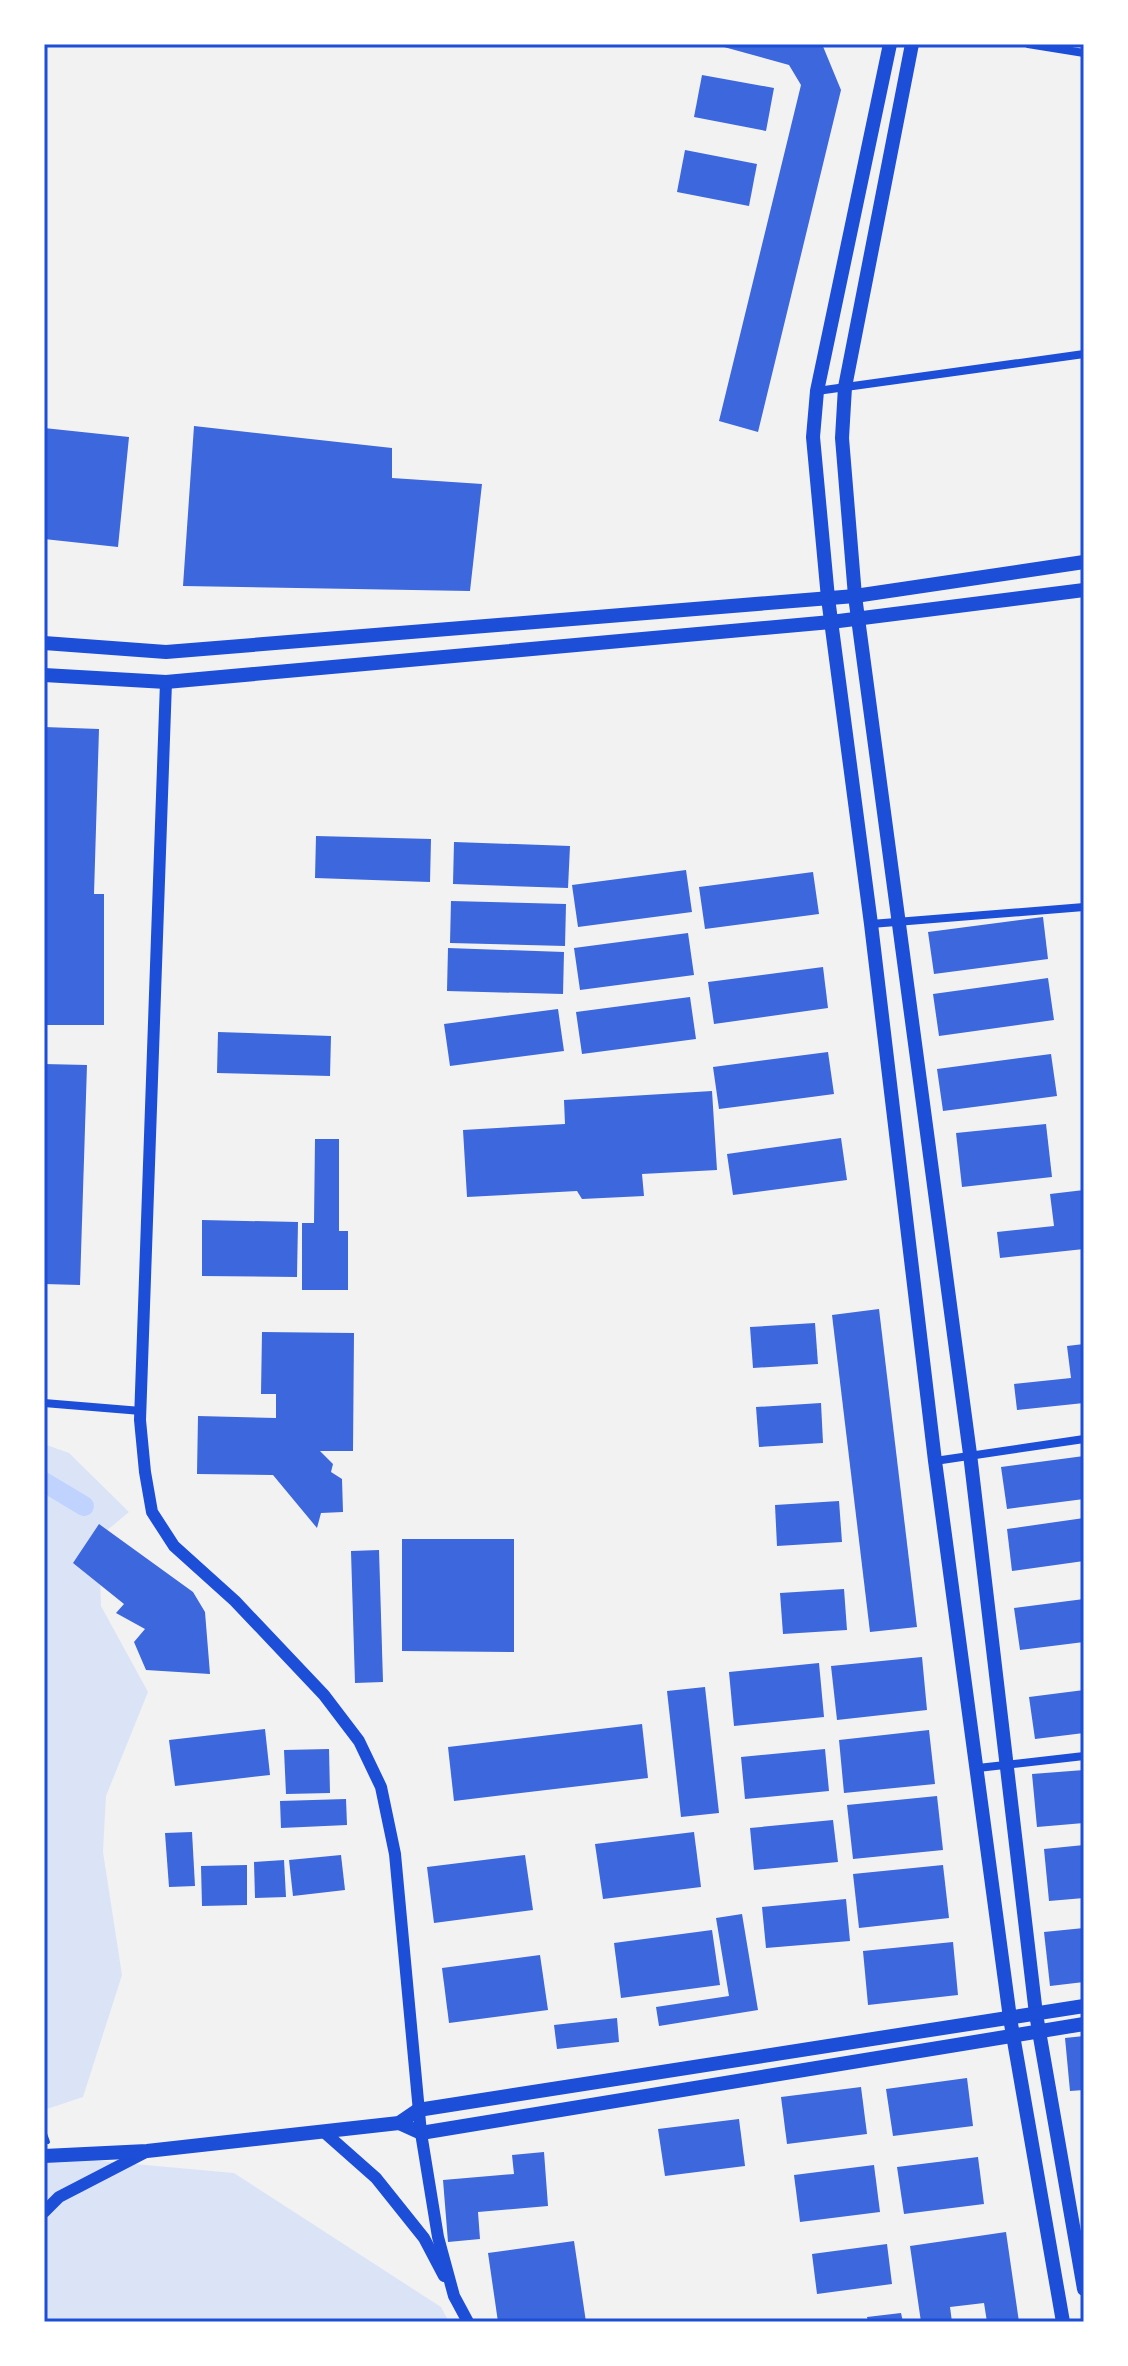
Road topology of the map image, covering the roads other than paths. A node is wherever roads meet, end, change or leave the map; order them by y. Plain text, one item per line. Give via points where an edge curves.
1 (890, 44) edge
2 (912, 44) edge
3 (1028, 44) edge
4 (1084, 53) edge
5 (1084, 354) edge
6 (845, 387) junction
7 (817, 391) junction
8 (1084, 562) edge
9 (1084, 590) edge
10 (855, 596) junction
11 (828, 598) junction
12 (858, 619) junction
13 (831, 622) junction
14 (44, 643) edge
15 (44, 675) edge
16 (166, 682) junction
17 (1084, 907) edge
18 (898, 920) junction
19 (871, 924) junction
20 (44, 1403) edge
21 (141, 1411) junction
22 (1084, 1439) edge
23 (970, 1454) junction
24 (935, 1461) junction
25 (1084, 1756) edge
26 (1005, 1767) junction
27 (978, 1768) junction
28 (1084, 2006) edge
29 (1036, 2014) junction
30 (1010, 2018) junction
31 (1084, 2024) edge
32 (1039, 2030) junction
33 (1013, 2037) junction
34 (418, 2110) junction
35 (399, 2123) junction
36 (324, 2132) junction
37 (421, 2133) junction
38 (147, 2151) junction
39 (44, 2156) edge
40 (44, 2212) edge
41 (1084, 2289) edge
42 (454, 2296) junction
43 (468, 2322) edge
44 (1063, 2322) edge

1 - 7 main road
2 - 6 main road
3 - 4 street
5 - 6 street
6 - 7 street
6 - 10 main road via 842,438
7 - 11 main road via 813,437
8 - 10 main road
9 - 12 main road
10 - 11 main road
10 - 12 main road
11 - 13 main road
11 - 14 main road via 166,652
12 - 13 main road
12 - 18 main road
13 - 16 main road
13 - 19 main road
15 - 16 main road
16 - 21 street
17 - 18 street
18 - 19 street
18 - 23 main road
19 - 24 main road
20 - 21 street
21 - 34 street via 152,1512 174,1546 324,1695 359,1741 381,1787 395,1854
22 - 23 street
23 - 24 street
23 - 26 main road
24 - 27 main road
25 - 26 street
26 - 27 street
26 - 29 main road
27 - 30 main road
28 - 29 main road
29 - 30 main road
29 - 32 main road
30 - 33 main road
30 - 34 main road
31 - 32 main road
32 - 33 main road
32 - 41 main road
33 - 37 main road
33 - 44 main road
34 - 35 main road
34 - 37 street
35 - 36 main road
35 - 37 main road
36 - 38 main road
36 - 42 street via 376,2178 424,2238
37 - 42 street
38 - 39 main road
38 - 40 street via 59,2197
42 - 43 street

